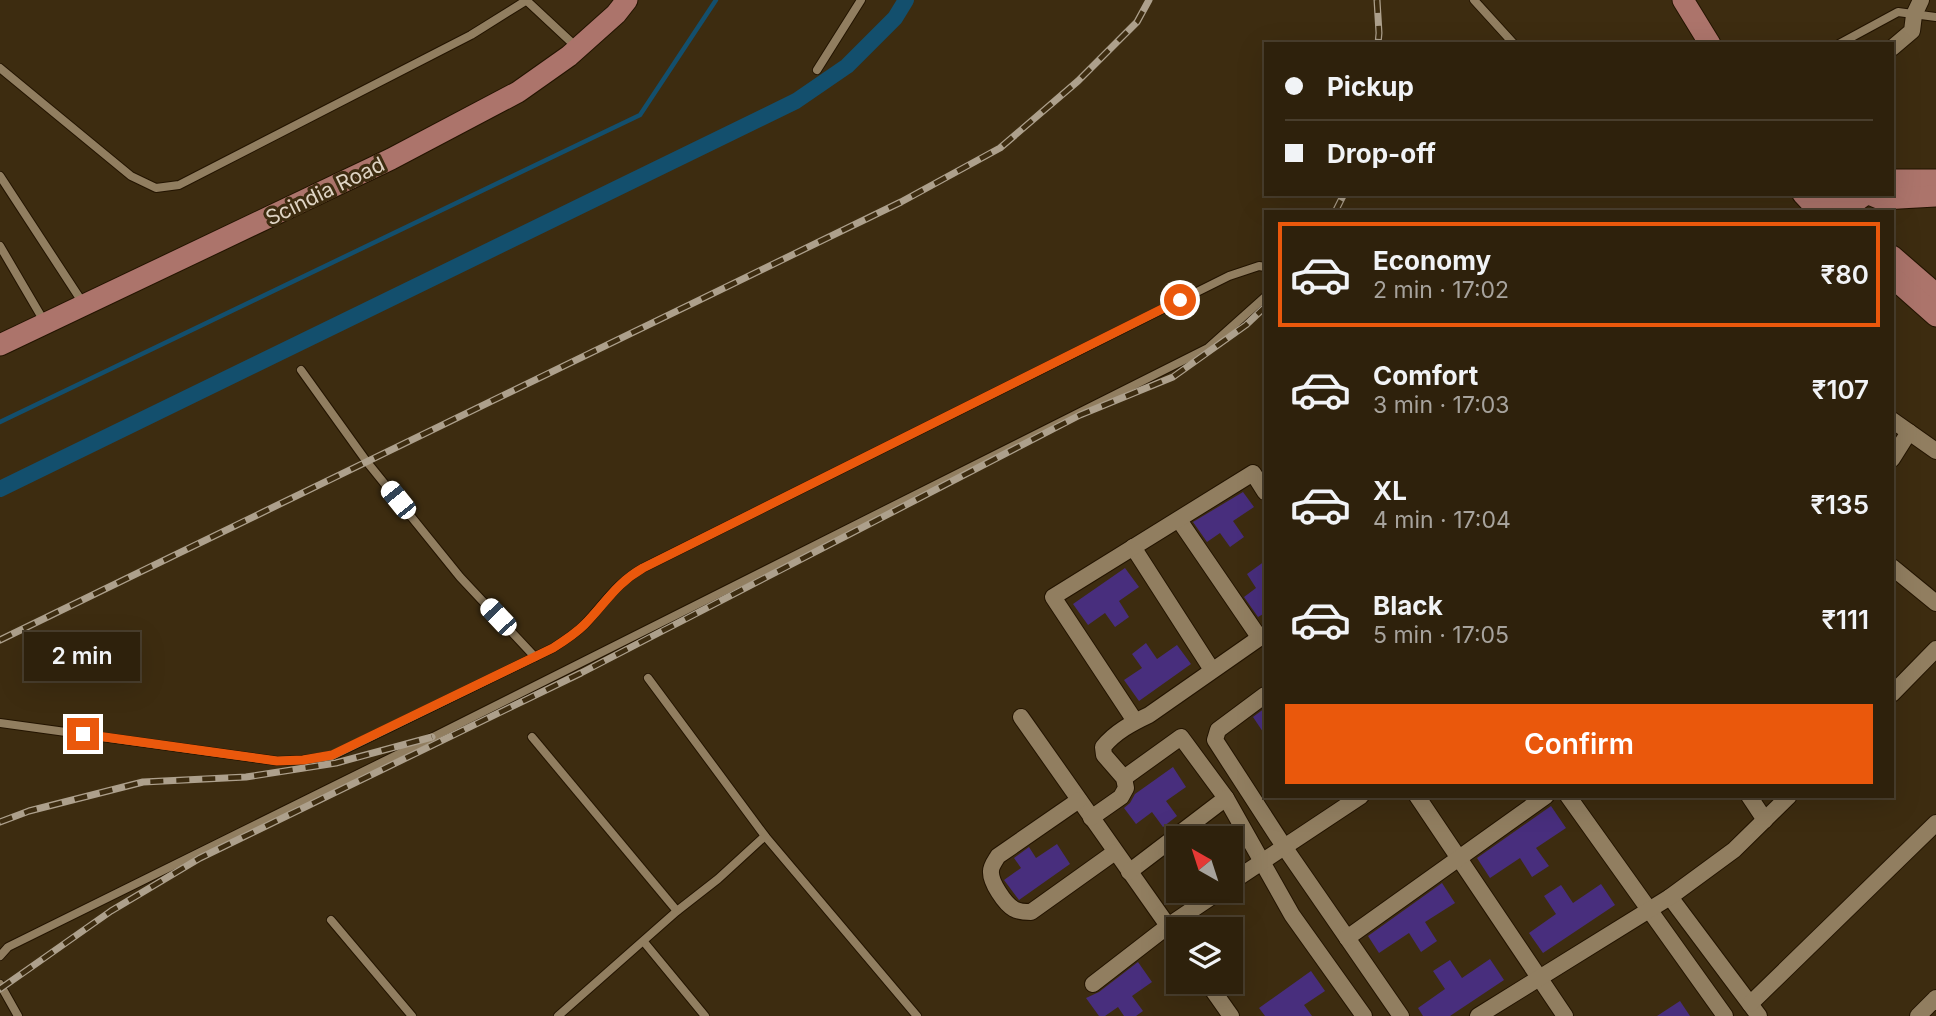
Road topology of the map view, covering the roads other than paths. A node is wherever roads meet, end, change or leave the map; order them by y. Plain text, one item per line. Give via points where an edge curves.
1 (526, 0) edge
2 (614, 0) edge
3 (627, 0) edge
4 (862, 0) edge
5 (1474, 0) edge
6 (1670, 0) edge
7 (1683, 0) edge
8 (1917, 8) edge
9 (1936, 17) edge
10 (570, 41) junction
11 (1512, 42) edge
12 (1696, 42) edge
13 (1709, 42) edge
14 (1843, 42) edge
15 (1894, 46) edge
16 (0, 68) edge
17 (817, 70) dead end
18 (0, 176) edge
19 (1894, 180) edge
20 (1936, 180) edge
21 (1805, 196) edge
22 (1828, 196) edge
23 (1865, 196) edge
24 (1873, 196) edge
25 (1936, 196) edge
26 (1818, 210) edge
27 (1841, 210) edge
28 (1844, 210) edge
29 (0, 246) edge
30 (1894, 258) edge
31 (1264, 267) edge
32 (1894, 279) edge
33 (1936, 295) edge
34 (79, 298) junction
35 (1264, 298) edge
36 (41, 316) junction
37 (1936, 316) edge
38 (0, 335) edge
39 (0, 345) edge
40 (301, 370) dead end
41 (1894, 421) edge
42 (1909, 432) junction
43 (1936, 451) edge
44 (1894, 456) edge
45 (1259, 468) edge
46 (1264, 488) edge
47 (1179, 520) junction
48 (1133, 547) junction
49 (1894, 569) edge
50 (1936, 603) edge
51 (1262, 636) edge
52 (1936, 649) edge
53 (535, 657) junction
54 (1212, 670) junction
55 (649, 678) dead end
56 (1894, 692) edge
57 (1264, 696) edge
58 (1021, 717) dead end
59 (1135, 721) junction
60 (0, 723) edge
61 (532, 737) dead end
62 (1124, 778) junction
63 (1226, 798) junction
64 (1358, 798) edge
65 (1419, 798) edge
66 (1543, 798) edge
67 (1569, 798) edge
68 (1750, 798) edge
69 (1787, 798) edge
70 (1079, 800) junction
71 (1091, 818) junction
72 (1765, 820) junction
73 (1936, 822) edge
74 (765, 836) junction
75 (1285, 848) junction
76 (1115, 852) junction
77 (1460, 859) junction
78 (1262, 861) junction
79 (1129, 872) junction
80 (1243, 874) edge
81 (1670, 897) junction
82 (1207, 903) edge
83 (1648, 909) junction
84 (677, 911) junction
85 (1191, 917) edge
86 (331, 920) dead end
87 (1166, 923) edge
88 (1166, 937) edge
89 (1347, 938) junction
90 (643, 942) junction
91 (0, 956) edge
92 (1539, 977) junction
93 (0, 984) edge
94 (1093, 984) dead end
95 (1215, 994) edge
96 (1936, 998) edge
97 (1755, 1010) edge
98 (18, 1016) edge
99 (412, 1016) edge
100 (558, 1016) edge
101 (705, 1016) edge
102 (917, 1016) edge
103 (1231, 1016) edge
104 (1364, 1016) edge
105 (1401, 1016) edge
106 (1478, 1016) edge
107 (1566, 1016) edge
108 (1725, 1016) edge
109 (1917, 1016) edge

1 - 10 lane
1 - 16 lane via 471,35 179,185 156,188 131,176
2 - 10 main road
3 - 39 main road, Scindia Road via 569,56 518,92 391,159
4 - 17 lane
5 - 11 lane
6 - 12 main road
7 - 13 main road
8 - 9 lane
8 - 14 lane via 1898,12
8 - 15 street via 1912,31
10 - 34 main road via 518,80 430,128
18 - 34 lane
19 - 20 main road
21 - 26 main road
22 - 27 main road
23 - 28 main road
24 - 25 main road
29 - 36 lane
30 - 33 main road
31 - 53 lane via 1229,276 643,568 626,578 572,636
32 - 37 main road
34 - 36 main road
35 - 91 lane via 1208,348 8,947
36 - 38 main road
40 - 53 lane via 460,577
41 - 42 street
42 - 43 street
42 - 44 street
45 - 46 street
45 - 47 street
47 - 48 street
47 - 51 street
48 - 54 street
48 - 59 street via 1053,597
49 - 50 street
51 - 54 street
52 - 56 street
53 - 60 lane via 332,755 303,760 277,761
54 - 59 street
55 - 74 lane
57 - 75 street via 1218,730 1215,740
58 - 70 street
59 - 62 street via 1103,747 1104,755
61 - 84 lane
62 - 63 street via 1181,737
62 - 71 street via 1126,788 1121,797
63 - 78 street
63 - 79 street
64 - 75 street
65 - 77 street
66 - 77 street
67 - 83 street
68 - 72 street
69 - 72 street
70 - 71 street
70 - 76 street via 998,856 991,875 999,892 1017,911 1031,912
71 - 76 street
72 - 81 street
73 - 97 street
74 - 84 lane
74 - 102 lane
75 - 78 street
75 - 89 street
76 - 79 street
77 - 89 street
77 - 92 street
78 - 80 street
78 - 104 street via 1293,915
79 - 87 street
81 - 83 street
81 - 97 street
82 - 85 street
83 - 92 street
83 - 108 street
84 - 90 lane
86 - 99 lane
88 - 94 street
89 - 105 street
90 - 100 lane
90 - 101 lane
92 - 106 street
92 - 107 street
93 - 98 lane
95 - 103 street
96 - 109 street

